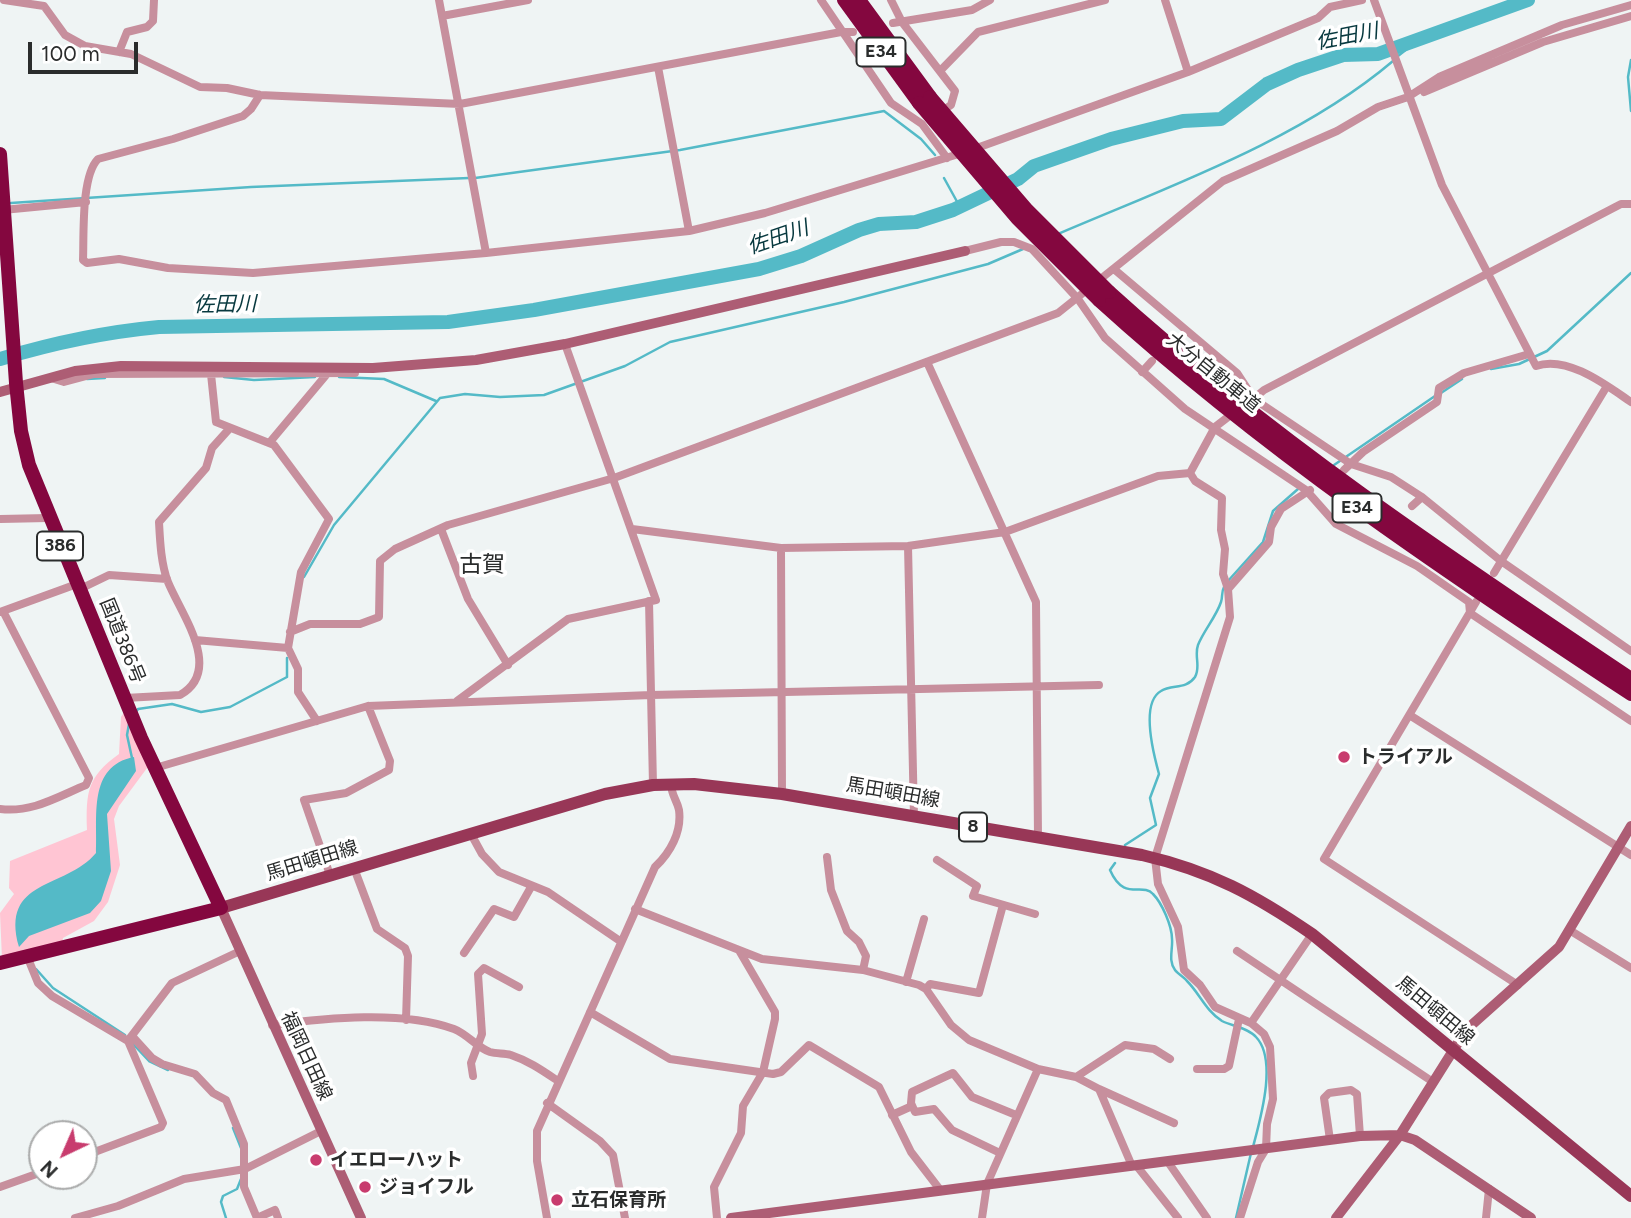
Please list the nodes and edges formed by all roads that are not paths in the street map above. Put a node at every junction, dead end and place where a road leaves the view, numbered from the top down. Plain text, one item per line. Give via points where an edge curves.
1 (4, 0) edge
2 (154, 0) edge
3 (439, 0) edge
4 (528, 0) edge
5 (821, 0) edge
6 (844, 0) edge
7 (859, 0) edge
8 (891, 0) edge
9 (990, 0) edge
10 (1105, 0) edge
11 (1165, 0) edge
12 (1362, 0) edge
13 (1375, 3) edge
14 (1631, 5) edge
15 (442, 16) junction
16 (1631, 16) edge
17 (898, 23) junction
18 (841, 32) junction
19 (853, 32) dead end
20 (119, 52) junction
21 (1481, 59) junction
22 (658, 67) junction
23 (940, 71) junction
24 (1188, 72) junction
25 (1468, 73) junction
26 (260, 95) junction
27 (1407, 95) junction
28 (924, 100) junction
29 (460, 104) junction
30 (922, 124) junction
31 (0, 154) edge
32 (947, 158) junction
33 (86, 199) junction
34 (1631, 204) edge
35 (2, 207) edge
36 (689, 231) junction
37 (965, 251) joint
38 (486, 253) junction
39 (1115, 270) junction
40 (1487, 272) junction
41 (1104, 296) junction
42 (1078, 299) junction
43 (5, 314) edge
44 (565, 344) junction
45 (1531, 358) junction
46 (1152, 361) dead end
47 (927, 362) junction
48 (380, 367) junction
49 (1142, 372) junction
50 (325, 376) junction
51 (211, 377) junction
52 (51, 378) junction
53 (16, 385) junction
54 (1607, 386) junction
55 (0, 392) edge
56 (1252, 400) junction
57 (1631, 402) edge
58 (1228, 417) dead end
59 (1215, 427) junction
60 (230, 428) junction
61 (270, 442) junction
62 (1345, 463) junction
63 (1190, 472) junction
64 (614, 478) junction
65 (1305, 489) junction
66 (1422, 497) junction
67 (1412, 506) dead end
68 (48, 518) junction
69 (0, 519) edge
70 (441, 528) junction
71 (632, 529) junction
72 (1005, 532) junction
73 (908, 546) junction
74 (781, 548) junction
75 (1501, 561) junction
76 (1494, 573) dead end
77 (167, 579) junction
78 (78, 586) junction
79 (1227, 586) junction
80 (649, 601) junction
81 (1476, 602) dead end
82 (2, 611) edge
83 (1470, 613) junction
84 (290, 632) junction
85 (195, 640) junction
86 (288, 648) junction
87 (1631, 651) edge
88 (508, 665) junction
89 (1631, 679) edge
90 (1099, 685) dead end
91 (1037, 687) junction
92 (911, 689) junction
93 (782, 692) junction
94 (1631, 694) edge
95 (651, 695) junction
96 (125, 701) junction
97 (457, 701) junction
98 (368, 706) junction
99 (1411, 716) junction
100 (317, 721) junction
101 (1631, 721) edge
102 (155, 768) junction
103 (671, 783) junction
104 (653, 785) junction
105 (782, 794) junction
106 (0, 808) edge
107 (914, 817) junction
108 (1631, 826) edge
109 (471, 834) junction
110 (1038, 837) junction
111 (1618, 847) junction
112 (1631, 855) edge
113 (827, 857) dead end
114 (1155, 858) junction
115 (937, 860) dead end
116 (354, 868) junction
117 (330, 876) junction
118 (531, 887) junction
119 (1003, 905) junction
120 (220, 908) junction
121 (635, 909) junction
122 (1035, 914) dead end
123 (924, 919) dead end
124 (1571, 930) junction
125 (1312, 934) junction
126 (620, 940) junction
127 (1237, 951) dead end
128 (238, 952) junction
129 (740, 952) junction
130 (464, 953) dead end
131 (27, 956) junction
132 (0, 963) edge
133 (1631, 968) edge
134 (863, 970) junction
135 (1281, 980) junction
136 (906, 982) junction
137 (1518, 985) junction
138 (519, 987) dead end
139 (926, 989) junction
140 (590, 1012) junction
141 (406, 1020) junction
142 (1238, 1023) junction
143 (1251, 1023) junction
144 (272, 1025) junction
145 (130, 1038) junction
146 (479, 1044) junction
147 (1452, 1050) junction
148 (1170, 1059) dead end
149 (1038, 1069) junction
150 (1197, 1069) dead end
151 (763, 1072) junction
152 (473, 1076) dead end
153 (1076, 1077) junction
154 (558, 1081) junction
155 (1433, 1082) junction
156 (1099, 1089) junction
157 (547, 1103) junction
158 (912, 1106) junction
159 (892, 1115) junction
160 (1016, 1115) junction
161 (1174, 1123) dead end
162 (321, 1130) junction
163 (1400, 1135) junction
164 (1360, 1136) junction
165 (1330, 1140) junction
166 (1263, 1149) junction
167 (98, 1151) edge
168 (1000, 1153) junction
169 (1167, 1161) junction
170 (1134, 1166) junction
171 (241, 1170) junction
172 (28, 1176) edge
173 (987, 1184) junction
174 (0, 1187) edge
175 (1489, 1189) junction
176 (942, 1191) junction
177 (1631, 1196) edge
178 (99, 1214) edge
179 (1176, 1217) edge
180 (75, 1218) edge
181 (278, 1218) edge
182 (361, 1218) edge
183 (547, 1218) edge
184 (625, 1218) edge
185 (717, 1218) edge
186 (731, 1218) edge
187 (982, 1218) edge
188 (1207, 1218) edge
189 (1240, 1218) edge
190 (1336, 1218) edge
191 (1486, 1218) edge
192 (1531, 1218) edge

1 - 20 street via 44,6 65,35 85,46
2 - 20 street via 153,21 127,32
3 - 15 street
4 - 15 street
5 - 18 street
6 - 28 highway, 大分自動車道 / E34
7 - 28 highway, 大分自動車道 / E34
8 - 17 street
9 - 17 street via 972,10
10 - 23 street via 978,32
11 - 24 street
12 - 24 street via 1330,7 1318,18
13 - 27 street
14 - 21 street via 1562,25
15 - 29 street
16 - 25 street via 1543,42
17 - 23 street
18 - 19 street
18 - 22 street
18 - 30 street via 891,103
20 - 26 street via 200,87
21 - 25 street
21 - 27 street
22 - 29 street
22 - 36 street
23 - 30 street via 955,97 951,105
24 - 32 street
25 - 27 street
26 - 29 street
26 - 33 street via 243,116 98,159
27 - 39 street via 1223,181
27 - 40 street via 1442,185
28 - 41 highway, 大分自動車道 / E34, bridge
29 - 38 street
30 - 32 street
31 - 35 highway, 国道386号 / 386
32 - 36 street via 765,214
33 - 35 street
33 - 38 street via 83,260 87,263 119,259 168,268 253,273
34 - 40 street via 1621,204
35 - 43 highway, 国道386号 / 386
36 - 38 street
37 - 42 street via 1001,242 1032,249
37 - 44 street
39 - 42 street
39 - 56 street via 1178,331 1237,373
40 - 45 street
40 - 56 street
41 - 89 highway, 大分自動車道 / E34 via 1339,480
41 - 94 highway, 大分自動車道 / E34 via 1212,398 1331,490
42 - 47 street via 1058,313
42 - 49 street via 1105,338
43 - 53 highway, 国道386号 / 386
44 - 48 street via 476,360
44 - 64 street
45 - 54 street via 1535,366 1563,365
45 - 62 street via 1464,373
46 - 49 street
47 - 64 street
47 - 72 street
48 - 50 street
48 - 52 street via 121,366
49 - 59 street via 1185,409
50 - 51 street
50 - 61 street
51 - 52 street via 94,374 64,382
51 - 60 street via 216,422
52 - 53 street
53 - 55 street
53 - 68 highway, 国道386号 / 386 via 29,465
54 - 57 street
54 - 75 street
56 - 62 street
58 - 59 street
59 - 63 street
59 - 65 street
60 - 61 street
60 - 77 street via 212,448 206,468 159,522
61 - 84 street via 329,519 301,572
62 - 66 street via 1391,477
63 - 72 street via 1158,476
63 - 79 street via 1195,481 1222,498
64 - 70 street
64 - 71 street
65 - 79 street via 1281,509 1269,542
65 - 83 street via 1336,524 1417,566 1469,602
66 - 67 street
66 - 75 street
68 - 69 street
68 - 78 highway, 国道386号 / 386
70 - 84 street via 380,561 379,617 360,624 310,624
70 - 88 street via 468,599
71 - 74 street
71 - 80 street via 656,594 656,600
72 - 73 street
72 - 91 street via 1036,602
73 - 74 street
73 - 92 street
74 - 93 street
75 - 76 street
75 - 87 street
77 - 78 street via 109,575
77 - 85 street
78 - 82 street
78 - 96 highway, 国道386号 / 386
79 - 114 street via 1230,617
80 - 88 street via 568,620
80 - 95 street
81 - 83 street
82 - 106 street via 89,778 86,785 34,807
83 - 99 street
83 - 101 street
84 - 86 street
85 - 86 street
85 - 96 street via 200,667 184,694
86 - 100 street via 298,669 298,692
88 - 97 street
90 - 91 street
91 - 92 street
91 - 110 street
92 - 93 street
92 - 107 street
93 - 95 street
93 - 105 street
95 - 97 street
95 - 104 street
96 - 102 highway, 国道386号 / 386
97 - 98 street
98 - 100 street
98 - 117 street via 390,761 389,770 346,793 304,800
99 - 111 street
99 - 137 street via 1324,859
100 - 102 street
102 - 120 highway, 国道386号 / 386
103 - 104 main road, 馬田頓田線 / 8
103 - 105 main road, 馬田頓田線 / 8
103 - 121 street via 679,810 671,852 655,867
104 - 109 main road, 馬田頓田線 / 8 via 605,794
105 - 107 main road, 馬田頓田線 / 8
107 - 110 main road, 馬田頓田線 / 8
108 - 111 street
109 - 116 main road, 馬田頓田線 / 8
109 - 118 street via 499,872
110 - 114 main road, 馬田頓田線 / 8
111 - 112 street
111 - 124 street
113 - 134 street via 831,890 847,931 866,956
114 - 125 main road, 馬田頓田線 / 8 via 1256,896
114 - 142 street via 1158,884 1178,927 1184,970 1215,1007
115 - 119 street via 977,886 973,896
116 - 117 main road, 馬田頓田線 / 8
116 - 141 street via 377,929 405,948 408,956
117 - 120 main road, 馬田頓田線 / 8
118 - 126 street via 548,892
118 - 130 street via 514,917 494,909
119 - 122 street
119 - 139 street via 979,993 930,984
120 - 128 street, 福岡日田線
120 - 131 highway
121 - 126 street
121 - 129 street
123 - 136 street
124 - 133 street
124 - 137 street
125 - 135 street
125 - 147 main road, 馬田頓田線 / 8
126 - 140 street
127 - 135 street
128 - 144 street, 福岡日田線
128 - 145 street via 172,983
129 - 134 street via 785,963
129 - 151 street via 775,1012
131 - 132 highway
131 - 145 street via 38,983 52,996
134 - 136 street
135 - 143 street
135 - 155 street
136 - 139 street
137 - 147 street via 1466,1030
138 - 146 street via 484,968 478,974
139 - 149 street via 959,1034
140 - 151 street via 659,1055
140 - 154 street
141 - 144 street via 325,1018
141 - 146 street via 448,1027
142 - 143 street
142 - 150 street via 1227,1067
143 - 166 street via 1266,1039 1273,1065 1273,1099
144 - 162 street, 福岡日田線
145 - 167 street via 163,1123
145 - 171 street via 162,1064 195,1074 212,1093 226,1100 244,1144
146 - 152 street via 471,1063
146 - 154 street via 488,1052 533,1063
147 - 155 street
147 - 177 main road, 馬田頓田線 / 8
148 - 153 street via 1154,1049 1125,1045
149 - 153 street
149 - 160 street
151 - 159 street via 781,1072 809,1045 879,1087
151 - 185 street via 743,1106 741,1133 714,1187
153 - 156 street
154 - 157 street
155 - 163 street
156 - 161 street
156 - 170 street
157 - 183 street via 535,1143
157 - 184 street via 613,1155
158 - 159 street
158 - 160 street via 913,1090 953,1073 972,1097
158 - 168 street via 917,1113 934,1109 952,1130
159 - 176 street via 911,1153
160 - 168 street
162 - 171 street
162 - 182 street, 福岡日田線
163 - 164 street
163 - 175 street via 1415,1140
163 - 190 street
164 - 165 street
164 - 165 street via 1357,1094 1350,1090 1324,1098
165 - 166 street
166 - 169 street
166 - 189 street
168 - 173 street
169 - 170 street
169 - 188 street
170 - 173 street
170 - 179 street
171 - 178 street via 184,1179
171 - 181 street via 257,1218 275,1210
172 - 174 street
173 - 176 street
173 - 187 street
175 - 191 street
175 - 192 street
176 - 186 street
178 - 180 street

